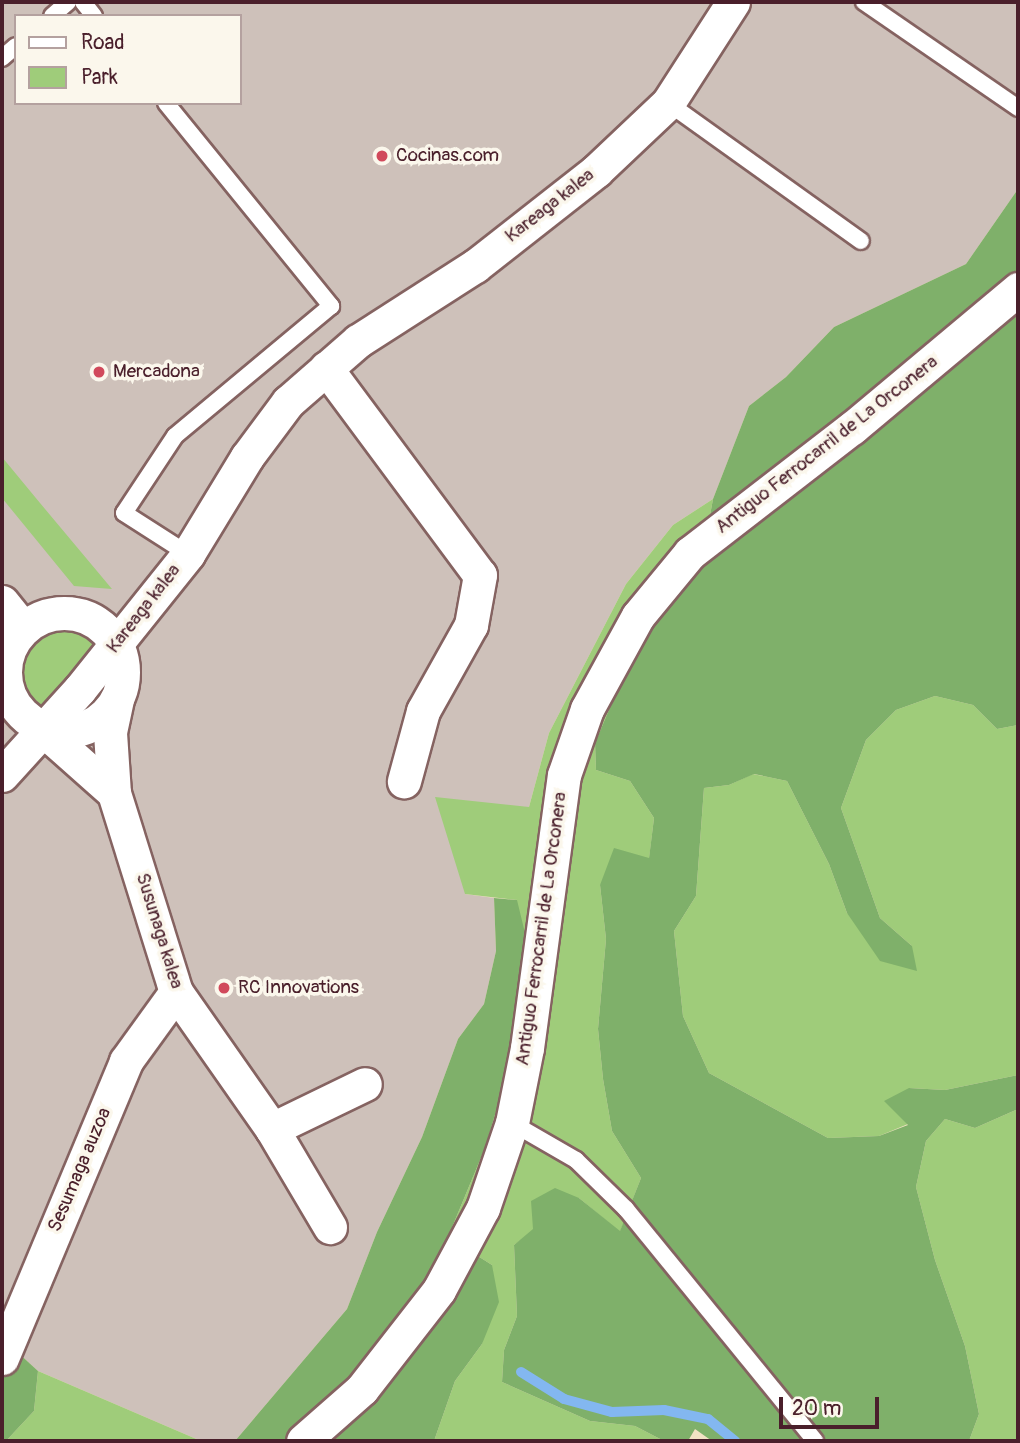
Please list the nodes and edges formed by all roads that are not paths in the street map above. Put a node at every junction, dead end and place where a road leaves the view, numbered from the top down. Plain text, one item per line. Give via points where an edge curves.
1 (68, 2) edge
2 (733, 2) edge
3 (864, 2) edge
4 (54, 14) edge
5 (668, 103) junction
6 (168, 105) edge
7 (1018, 108) edge
8 (861, 241) dead end
9 (1018, 289) edge
10 (326, 369) junction
11 (188, 554) junction
12 (2, 602) edge
13 (23, 628) junction
14 (117, 644) junction
15 (117, 699) junction
16 (42, 729) junction
17 (2, 775) edge
18 (404, 781) dead end
19 (114, 793) junction
20 (176, 992) junction
21 (365, 1084) dead end
22 (512, 1123) junction
23 (272, 1129) junction
24 (330, 1227) dead end
25 (2, 1357) edge
26 (303, 1441) edge
27 (815, 1441) edge

1 - 4 lane
2 - 5 street, Kareaga kalea
3 - 7 lane
5 - 8 lane
5 - 10 street, Kareaga kalea via 596,171 475,266 358,341
6 - 11 lane via 331,306 175,436 124,513
9 - 22 street, Antiguo Ferrocarril de La Orconera via 852,428 690,554 638,616 587,709 564,775
10 - 11 street, Kareaga kalea via 288,402 247,457
10 - 18 street via 480,575 471,625 423,712
11 - 14 street, Kareaga kalea
12 - 13 street
13 - 14 street via 47,615 66,612 96,622
13 - 16 street via 12,643 6,680 13,701
14 - 15 street, Susunaga kalea via 123,666
14 - 16 street, Kareaga kalea
15 - 16 street via 105,715 85,728
15 - 19 street, Susunaga kalea via 110,732
16 - 17 street, Kareaga kalea
16 - 19 street
19 - 20 street, Susunaga kalea
20 - 23 street, Susunaga kalea
20 - 25 street, Sesumaga auzoa via 126,1061
21 - 23 street
22 - 26 street, Antiguo Ferrocarril de La Orconera via 483,1208 439,1290 362,1389
22 - 27 lane via 576,1160 626,1209
23 - 24 street, Susunaga kalea

